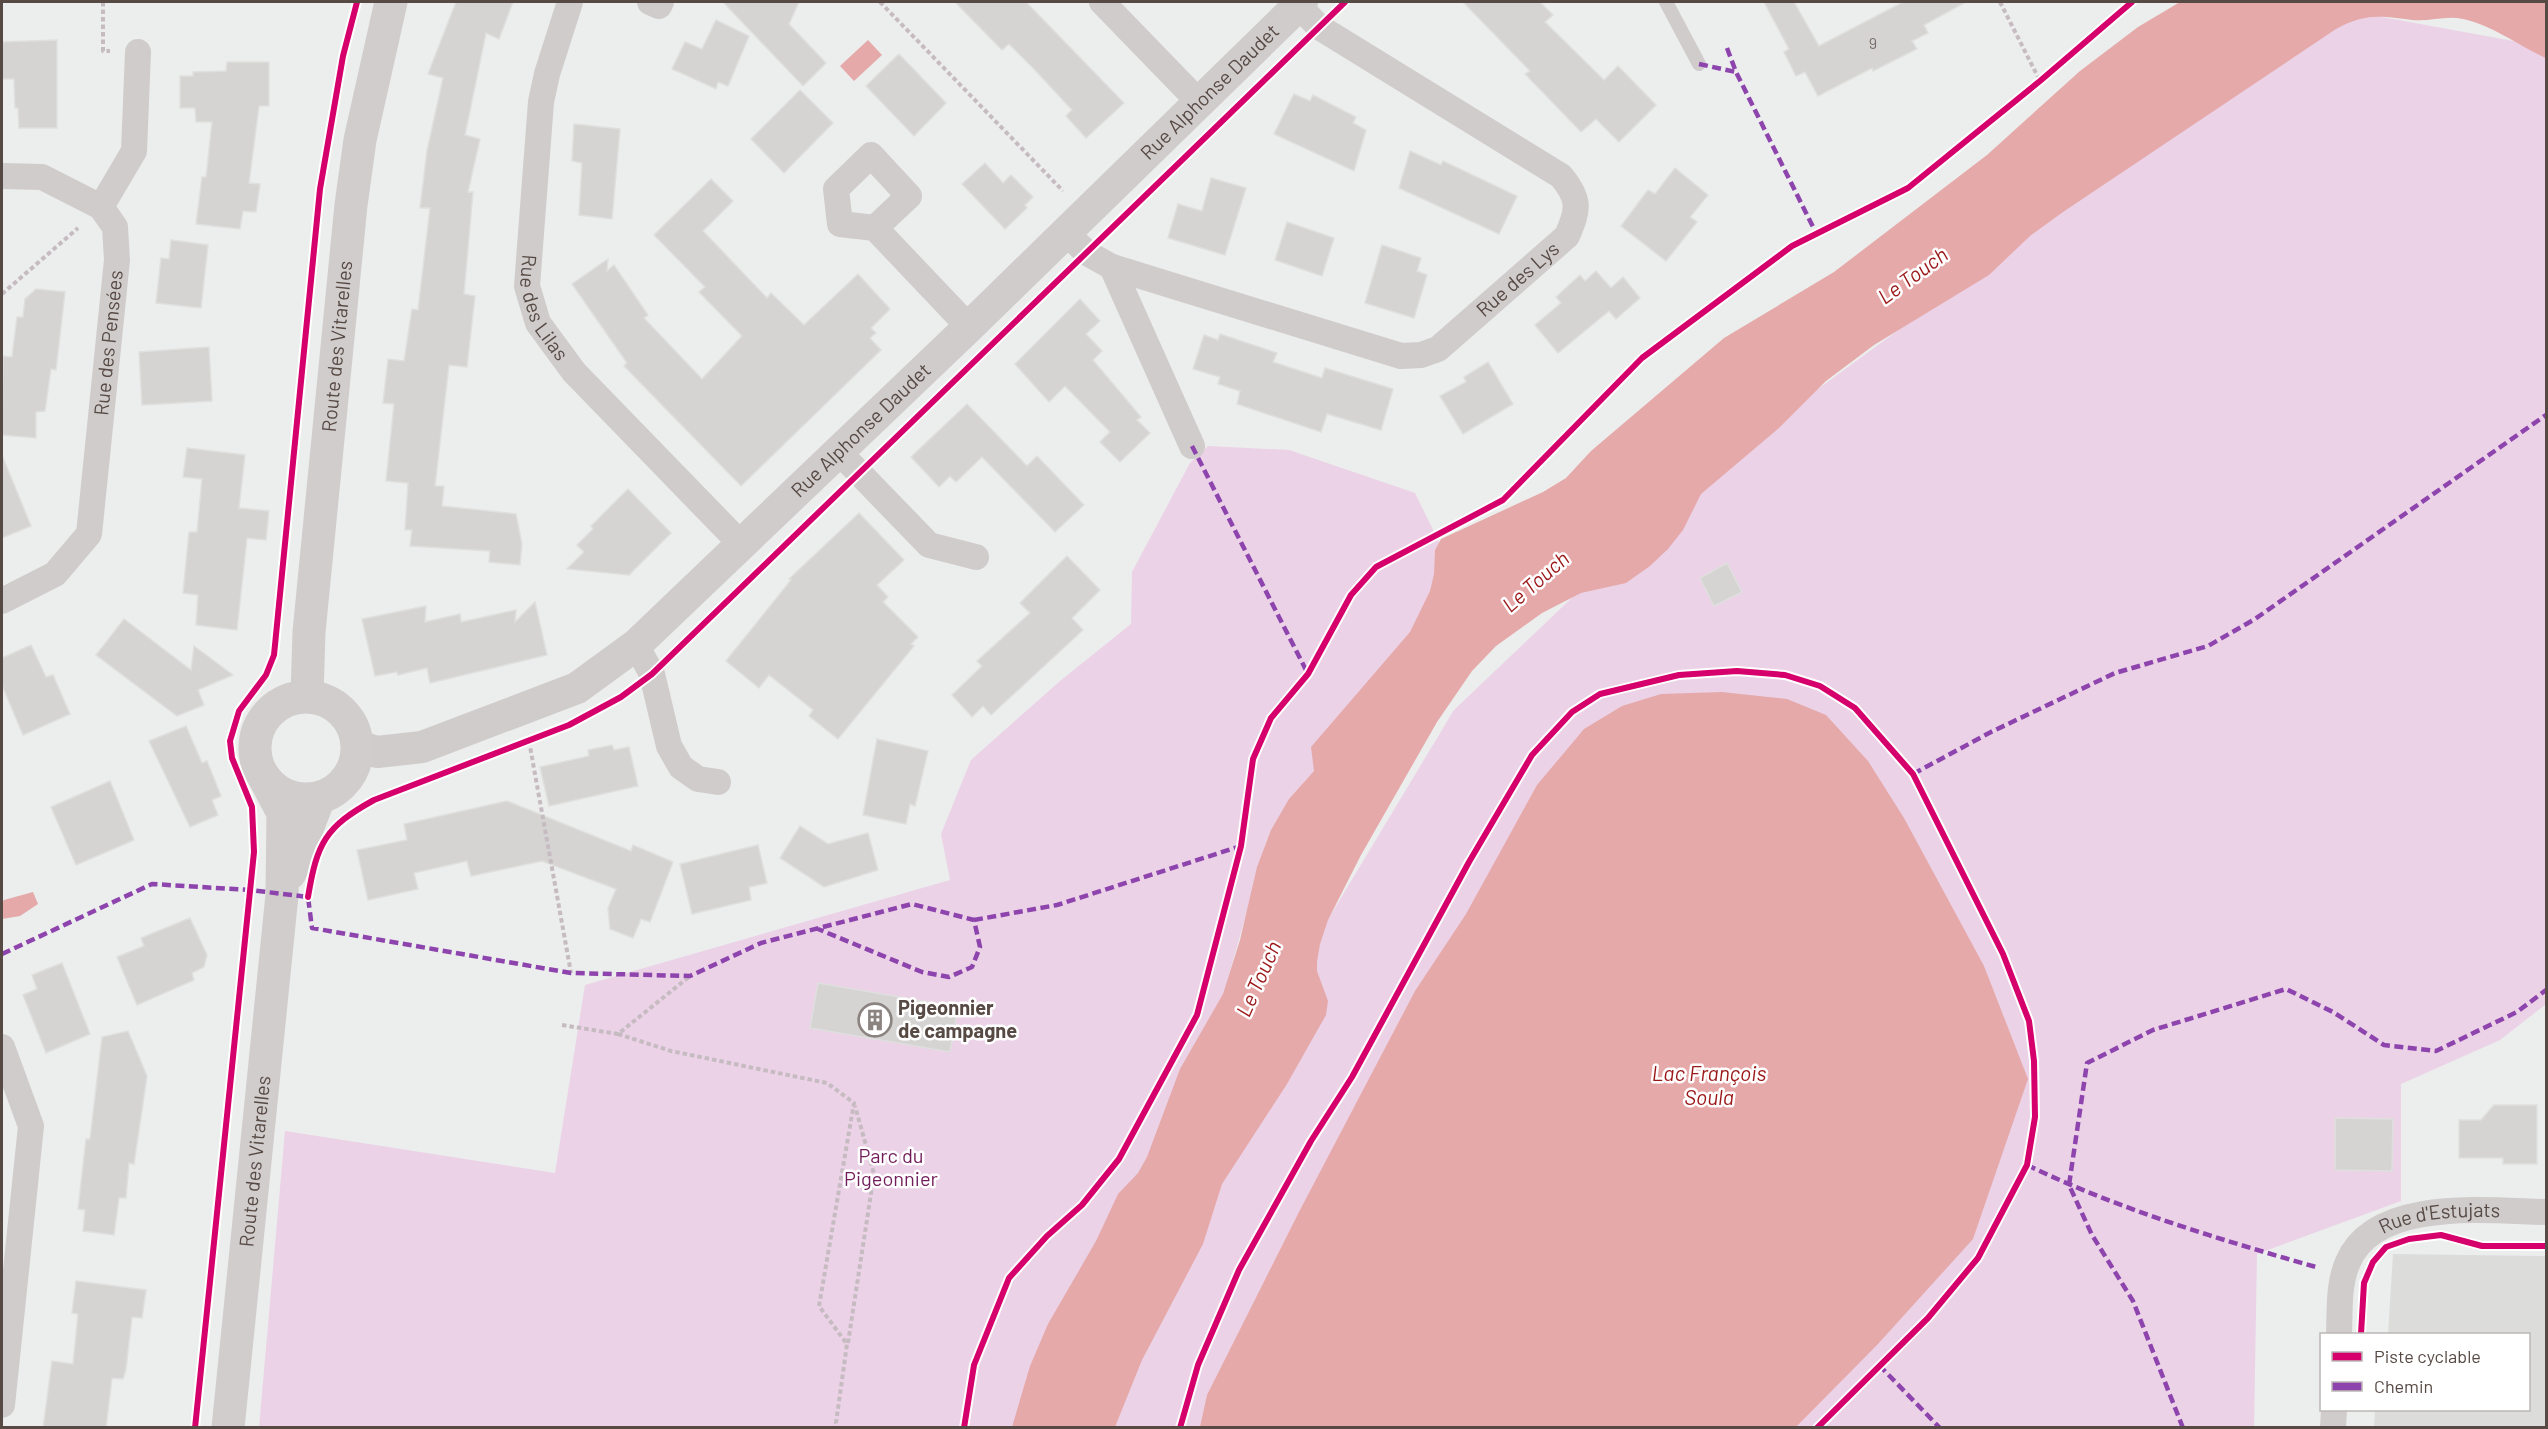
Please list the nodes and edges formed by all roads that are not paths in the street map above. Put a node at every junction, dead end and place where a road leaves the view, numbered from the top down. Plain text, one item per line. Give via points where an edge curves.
1 (391, 2) edge
2 (570, 2) edge
3 (650, 2) edge
4 (661, 2) edge
5 (1102, 2) edge
6 (1666, 2) edge
7 (1300, 3) edge
8 (138, 52) road end
9 (1699, 64) dead end
10 (1199, 102) junction
11 (2, 176) edge
12 (101, 207) junction
13 (1075, 223) junction
14 (875, 228) dead end
15 (1112, 267) junction
16 (969, 327) junction
17 (1192, 446) dead end
18 (838, 451) junction
19 (741, 543) junction
20 (976, 557) dead end
21 (2, 601) edge
22 (636, 645) junction
23 (307, 696) junction
24 (358, 746) junction
25 (265, 778) junction
26 (718, 782) dead end
27 (319, 798) junction
28 (282, 895) junction
29 (2, 1047) edge
30 (2547, 1212) edge
31 (2338, 1333) edge
32 (2, 1405) edge
33 (2334, 1411) edge
34 (228, 1428) edge
35 (2333, 1428) edge

1 - 23 main road, Route des Vitarelles via 351,205 309,632
2 - 19 street, Rue des Lilas via 541,102 527,286 538,323 574,372
3 - 4 street via 659,6
5 - 10 street
6 - 9 lane
7 - 10 street, Rue Alphonse Daudet
7 - 15 street, Rue des Lys via 1319,27 1561,176 1574,192 1576,214 1567,236 1438,349 1422,355 1401,356
8 - 12 street via 134,151
10 - 13 street, Rue Alphonse Daudet
11 - 12 street via 42,177
12 - 21 street, Rue des Pensées via 115,227 117,260 89,534 55,574
13 - 15 street, Rue des Lys via 1087,253
13 - 16 street, Rue Alphonse Daudet
14 - 16 street
15 - 17 street
16 - 18 street, Rue Alphonse Daudet
18 - 19 street, Rue Alphonse Daudet
18 - 20 street via 929,545
19 - 22 street, Rue Alphonse Daudet
22 - 24 street, Rue Alphonse Daudet via 577,688 422,747 376,752
22 - 26 street via 652,675 669,746 681,767 698,779
23 - 24 main road via 326,700 342,711 353,727
23 - 25 main road via 288,699 272,709 260,724 255,742 256,761
24 - 27 main road via 353,769 339,787
25 - 27 main road via 278,791 296,798
25 - 28 main road, Route des Vitarelles via 284,813
27 - 28 main road, Route des Vitarelles
28 - 34 main road, Route des Vitarelles
29 - 32 street via 30,1126
30 - 31 street, Rue d'Estujats via 2420,1214 2373,1230 2348,1261 2341,1287
33 - 35 street

